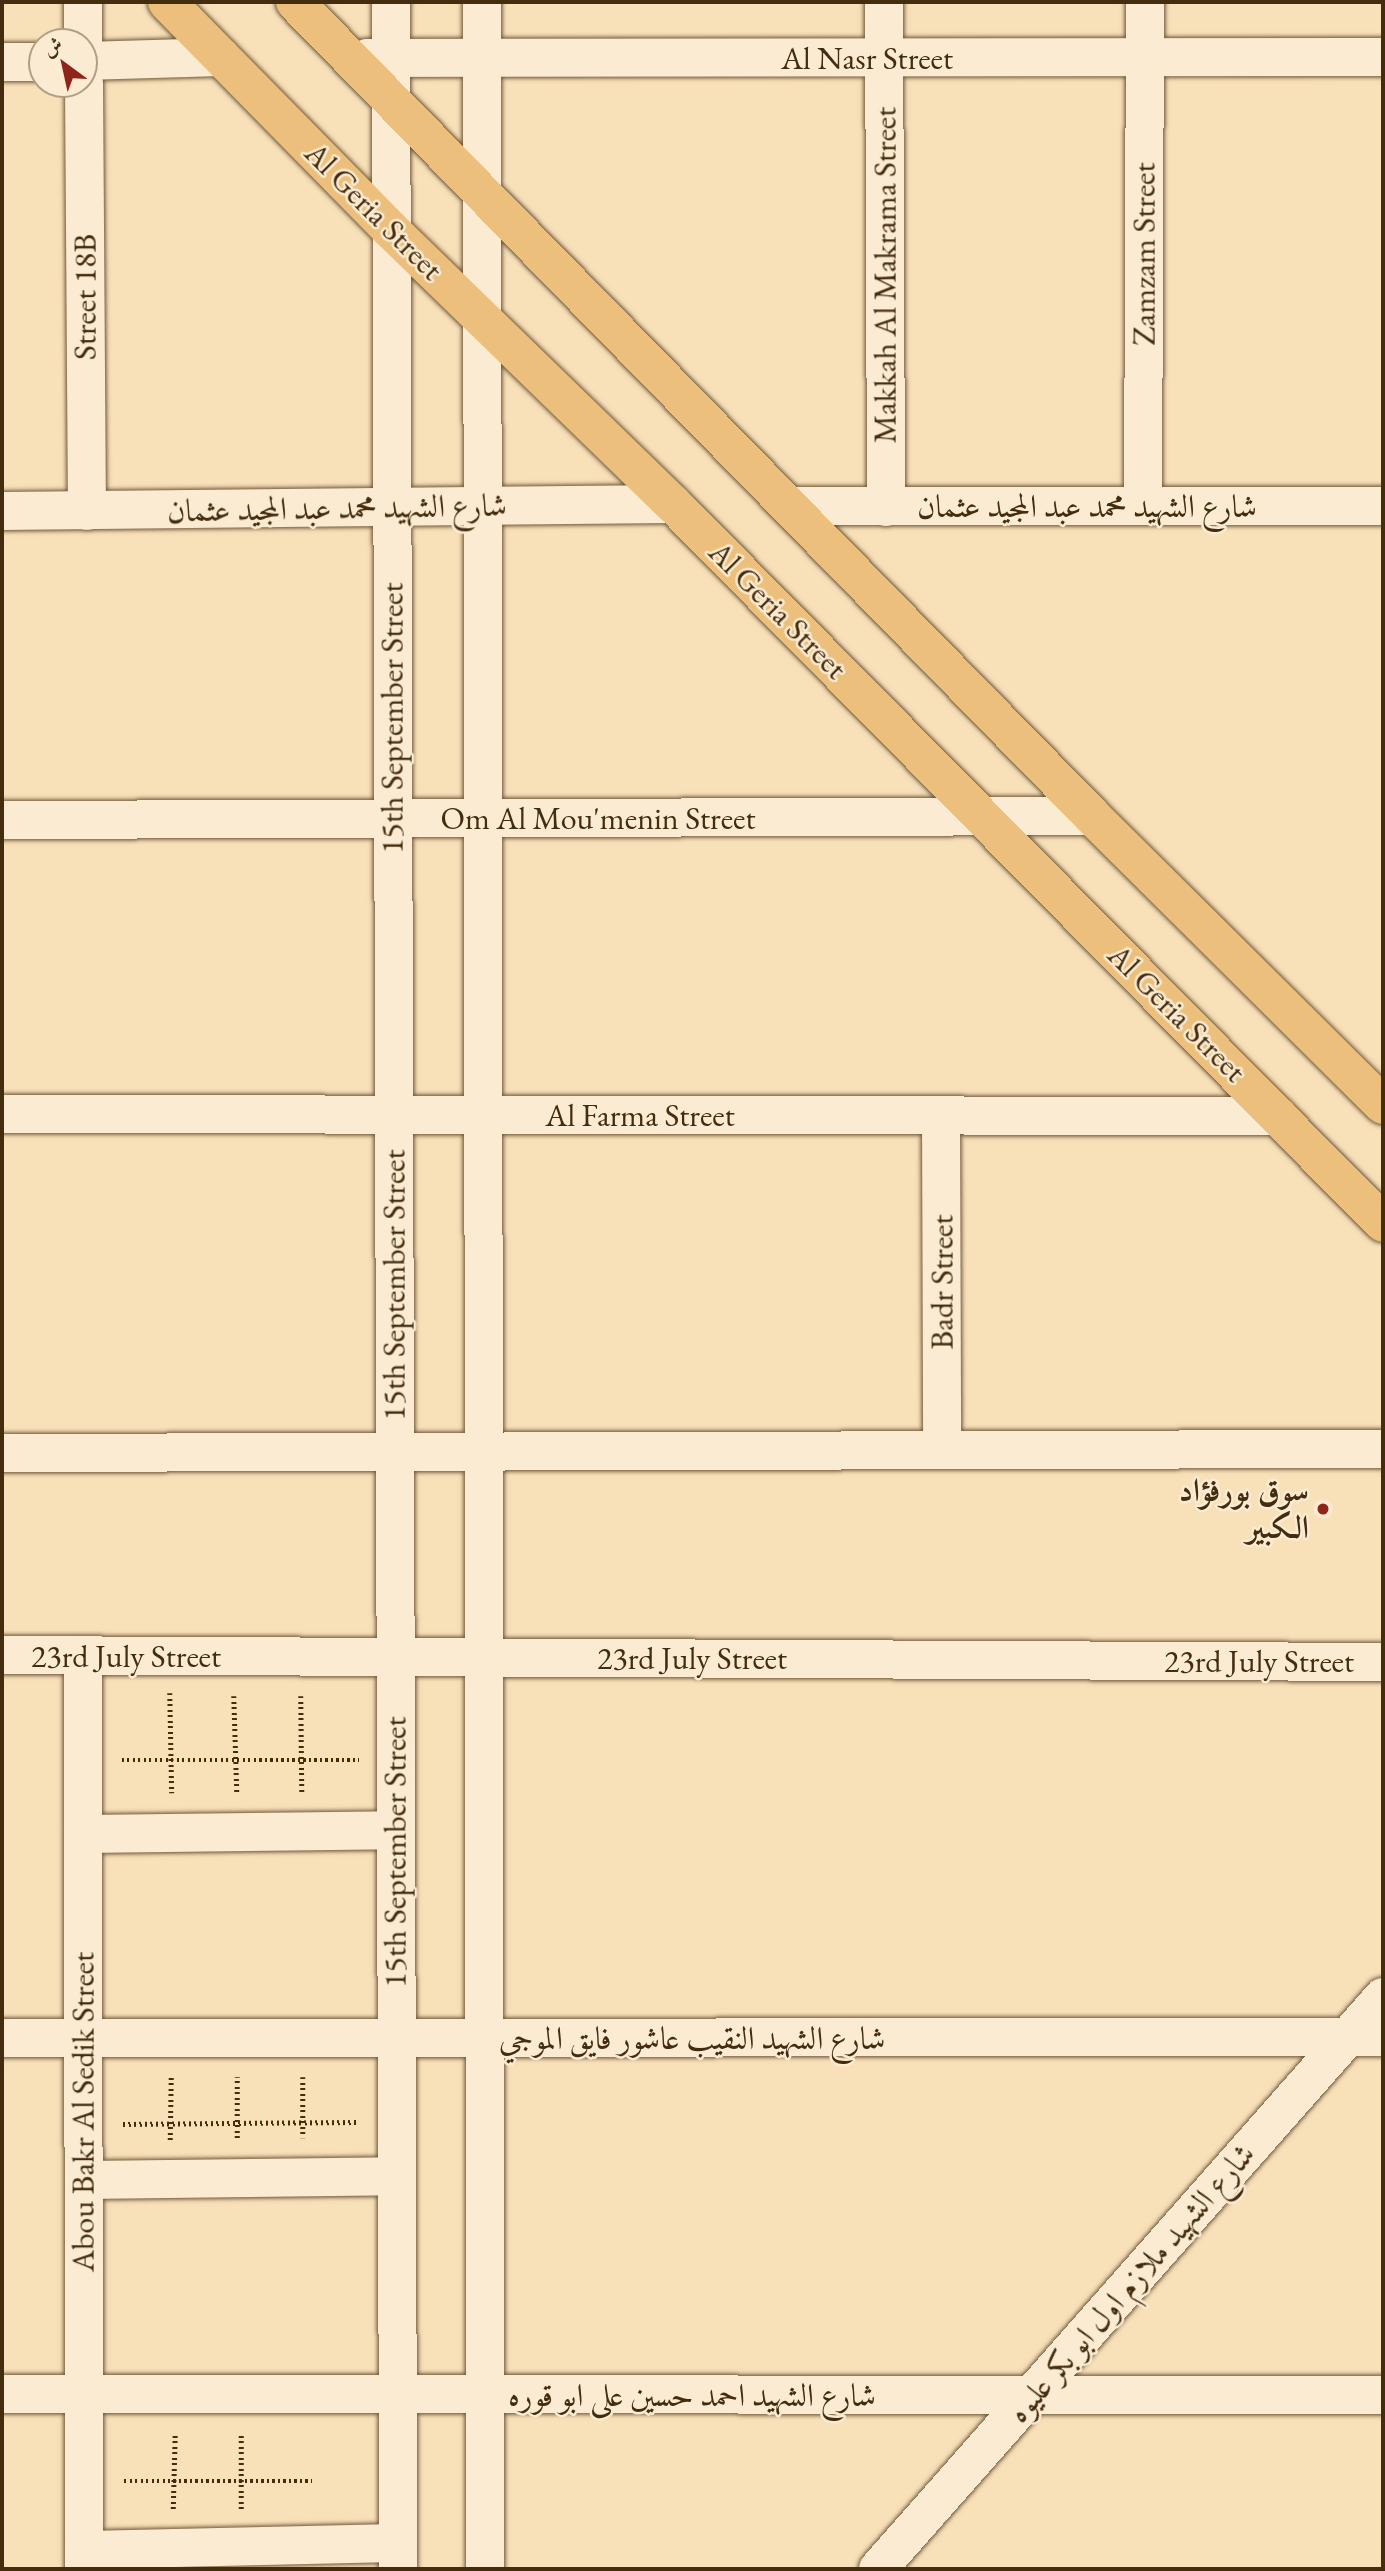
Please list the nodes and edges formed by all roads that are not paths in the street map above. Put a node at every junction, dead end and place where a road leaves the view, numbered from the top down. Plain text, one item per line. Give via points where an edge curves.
1 (83, 2) edge
2 (167, 2) edge
3 (295, 2) edge
4 (391, 2) edge
5 (482, 2) edge
6 (884, 2) edge
7 (1145, 2) edge
8 (83, 28) edge
9 (221, 57) junction
10 (1383, 57) edge
11 (351, 58) junction
12 (391, 58) junction
13 (482, 58) junction
14 (884, 58) junction
15 (1144, 58) junction
16 (98, 61) edge
17 (2, 62) edge
18 (28, 62) edge
19 (84, 98) edge
20 (391, 100) junction
21 (482, 193) junction
22 (390, 229) junction
23 (481, 317) junction
24 (673, 504) junction
25 (790, 506) junction
26 (1143, 506) junction
27 (1383, 506) edge
28 (482, 507) junction
29 (886, 507) junction
30 (391, 508) junction
31 (86, 511) junction
32 (2, 512) edge
33 (1092, 816) junction
34 (393, 818) junction
35 (483, 818) junction
36 (984, 818) junction
37 (2, 820) edge
38 (1383, 1105) edge
39 (2, 1114) edge
40 (394, 1115) junction
41 (483, 1115) junction
42 (941, 1115) junction
43 (1278, 1116) junction
44 (1383, 1223) edge
45 (942, 1448) junction
46 (1383, 1449) edge
47 (394, 1451) junction
48 (484, 1451) junction
49 (2, 1453) edge
50 (2, 1655) edge
51 (83, 1656) junction
52 (394, 1657) junction
53 (485, 1658) junction
54 (1383, 1662) edge
55 (396, 1830) junction
56 (83, 1835) junction
57 (1383, 1997) edge
58 (1366, 2037) edge
59 (2, 2038) edge
60 (83, 2038) junction
61 (396, 2038) junction
62 (485, 2038) junction
63 (397, 2176) junction
64 (84, 2180) junction
65 (2, 2394) edge
66 (84, 2395) junction
67 (398, 2395) junction
68 (485, 2395) junction
69 (1032, 2395) junction
70 (1383, 2395) edge
71 (398, 2556) edge
72 (84, 2559) edge
73 (485, 2569) edge
74 (878, 2569) edge

1 - 8 street
2 - 9 main road, Al Geria Street
3 - 11 main road
4 - 12 street, 15th September Street
5 - 13 street
6 - 14 street, Makkah Al Makrama Street
7 - 15 street, Zamzam Street
9 - 16 street
9 - 22 main road, Al Geria Street
10 - 15 street, Al Nasr Street
11 - 12 street, Al Nasr Street
11 - 20 main road
12 - 13 street, Al Nasr Street
12 - 20 street, 15th September Street
13 - 14 street, Al Nasr Street
13 - 21 street
14 - 15 street, Al Nasr Street
14 - 29 street, Makkah Al Makrama Street
15 - 26 street, Zamzam Street
17 - 18 street
19 - 31 street, Street 18B
20 - 21 main road
20 - 22 street, 15th September Street
21 - 23 street
21 - 25 main road
22 - 23 main road, Al Geria Street
22 - 30 street, 15th September Street
23 - 24 main road, Al Geria Street
23 - 28 street
24 - 28 street, شارع الشهيد محمد عبد المجيد عثمان
24 - 36 main road, Al Geria Street
25 - 29 street, شارع الشهيد محمد عبد المجيد عثمان
25 - 33 main road
26 - 27 street, شارع الشهيد محمد عبد المجيد عثمان
26 - 29 street, شارع الشهيد محمد عبد المجيد عثمان
28 - 30 street, شارع الشهيد محمد عبد المجيد عثمان
28 - 35 street
30 - 31 street, شارع الشهيد محمد عبد المجيد عثمان
30 - 34 street, 15th September Street
31 - 32 street, شارع الشهيد محمد عبد المجيد عثمان
33 - 36 street, Om Al Mou'menin Street
33 - 38 main road
34 - 35 street, Om Al Mou'menin Street
34 - 37 street, Om Al Mou'menin Street
34 - 40 street, 15th September Street
35 - 36 street, Om Al Mou'menin Street
35 - 41 street
36 - 43 main road, Al Geria Street
39 - 40 street, Al Farma Street
40 - 41 street, Al Farma Street
40 - 47 street, 15th September Street
41 - 42 street, Al Farma Street
41 - 48 street
42 - 43 street, Al Farma Street
42 - 45 street, Badr Street
43 - 44 main road, Al Geria Street
45 - 46 street
45 - 48 street
47 - 48 street
47 - 49 street
47 - 52 street, 15th September Street
48 - 53 street
50 - 51 street, 23rd July Street
51 - 52 street, 23rd July Street
51 - 56 street, Abou Bakr Al Sedik Street
52 - 53 street, 23rd July Street
52 - 55 street, 15th September Street
53 - 54 street, 23rd July Street
53 - 62 street
55 - 56 street
55 - 61 street, 15th September Street
56 - 60 street, Abou Bakr Al Sedik Street
57 - 58 street, شارع الشهيد ملازم اول ابو بكر عليوه
58 - 62 street, شارع الشهيد النقيب عاشور فايق الموجي
58 - 69 street, شارع الشهيد ملازم اول ابو بكر عليوه
59 - 60 street, شارع الشهيد النقيب عاشور فايق الموجي
60 - 61 street, شارع الشهيد النقيب عاشور فايق الموجي
60 - 64 street, Abou Bakr Al Sedik Street
61 - 62 street, شارع الشهيد النقيب عاشور فايق الموجي
61 - 63 street, 15th September Street
62 - 68 street
63 - 64 street
63 - 67 street, 15th September Street
64 - 66 street, Abou Bakr Al Sedik Street
65 - 66 street, شارع الشهيد احمد حسين على ابو قوره
66 - 67 street, شارع الشهيد احمد حسين على ابو قوره
66 - 72 street, Abou Bakr Al Sedik Street
67 - 68 street, شارع الشهيد احمد حسين على ابو قوره
67 - 71 street, 15th September Street
68 - 69 street, شارع الشهيد احمد حسين على ابو قوره
68 - 73 street
69 - 70 street, شارع الشهيد احمد حسين على ابو قوره
69 - 74 street, شارع الشهيد ملازم اول ابو بكر عليوه
71 - 72 street via 240,2546 173,2547

